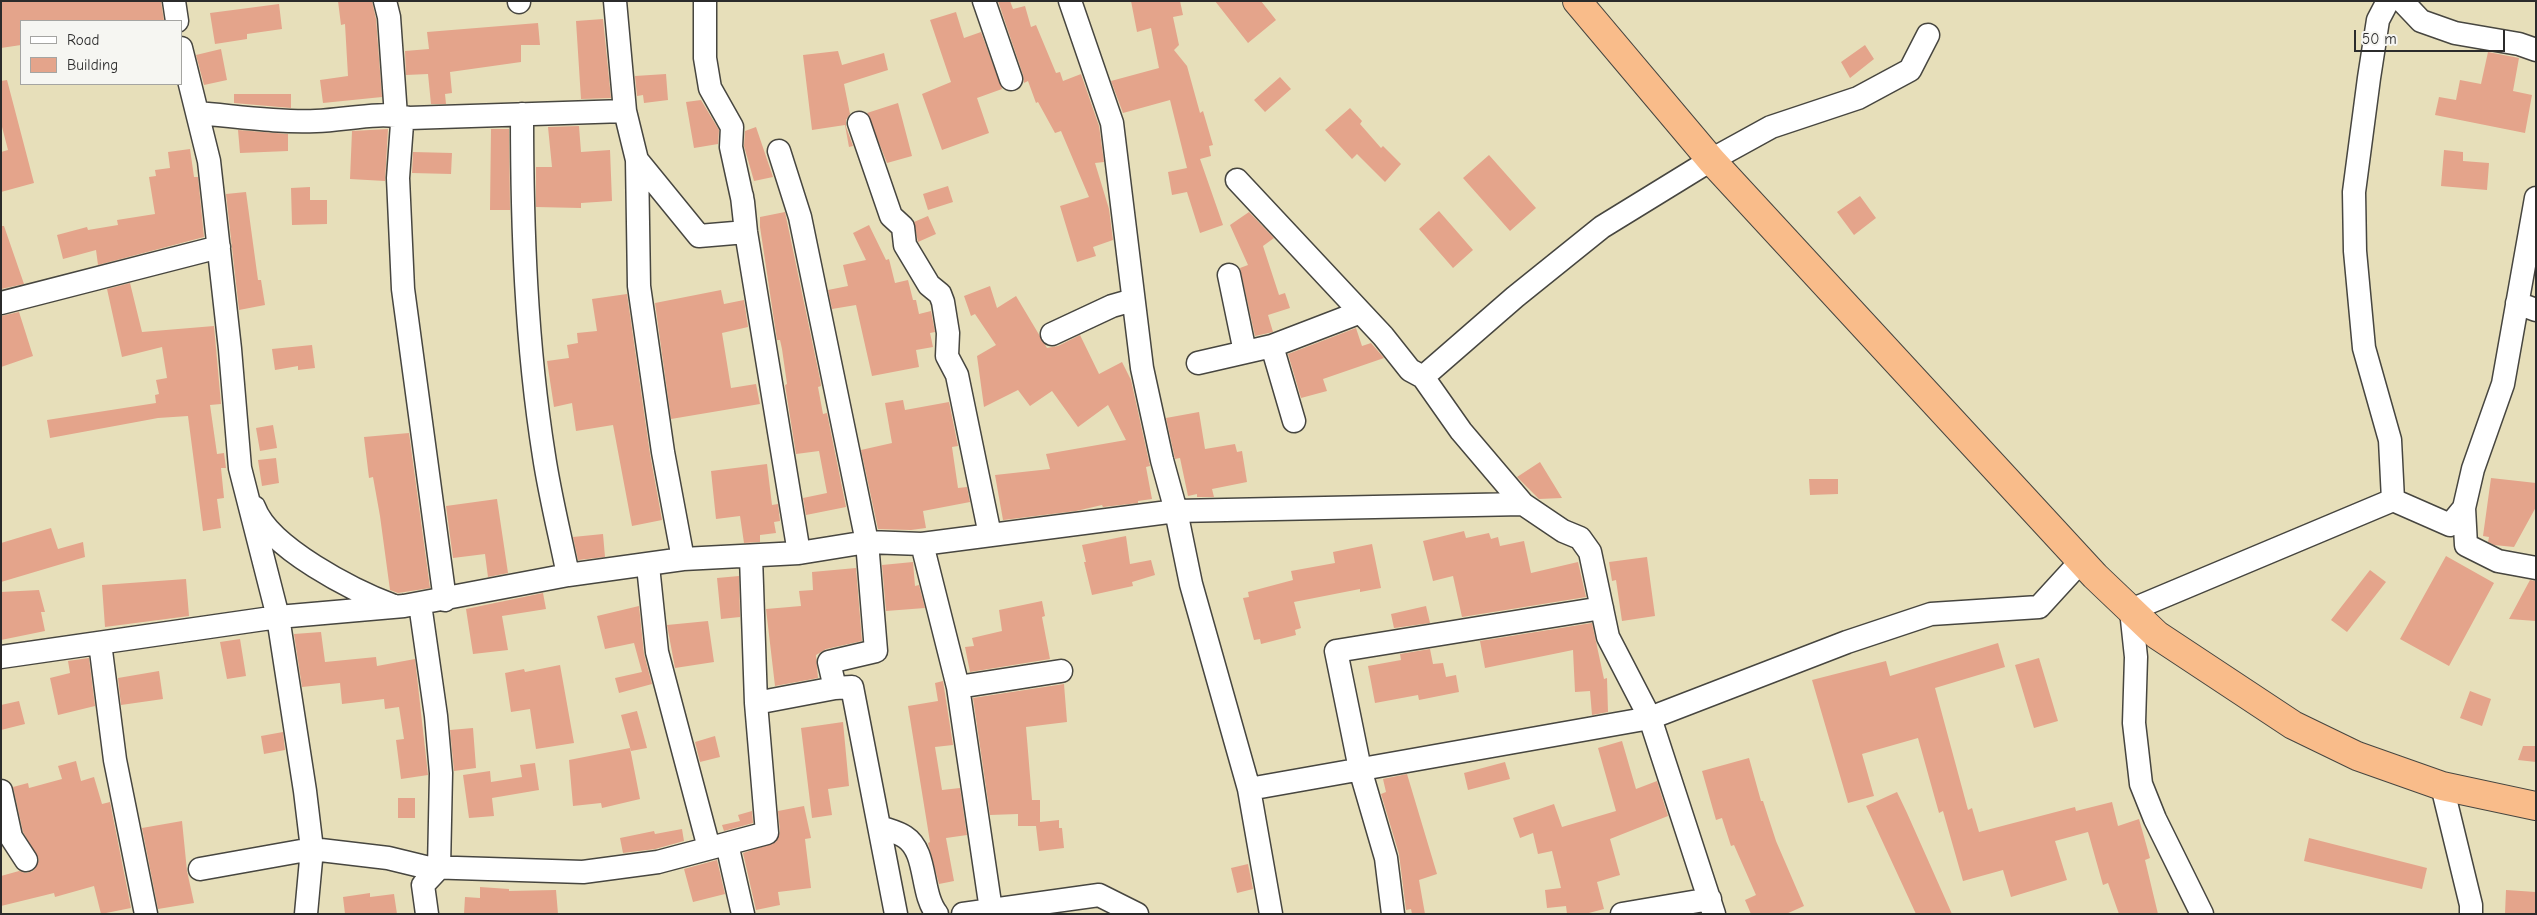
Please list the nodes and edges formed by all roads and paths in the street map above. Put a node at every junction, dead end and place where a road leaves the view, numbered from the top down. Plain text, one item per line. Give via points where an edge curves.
1 (174, 1) edge
2 (385, 1) edge
3 (615, 1) edge
4 (705, 1) edge
5 (984, 1) edge
6 (1070, 1) edge
7 (1577, 1) edge
8 (2388, 1) edge
9 (2402, 1) edge
10 (177, 20) edge
11 (1928, 35) dead end
12 (2536, 50) edge
13 (182, 52) edge
14 (1011, 79) dead end
15 (625, 111) junction
16 (197, 114) junction
17 (522, 114) junction
18 (396, 116) junction
19 (859, 124) dead end
20 (779, 151) dead end
21 (636, 160) junction
22 (1711, 160) junction
23 (1237, 180) dead end
24 (2536, 198) edge
25 (746, 232) junction
26 (219, 247) junction
27 (1229, 275) dead end
28 (1133, 300) junction
29 (1, 303) edge
30 (2526, 306) edge
31 (1358, 313) junction
32 (1052, 334) dead end
33 (1272, 346) junction
34 (1245, 352) junction
35 (1198, 363) dead end
36 (1423, 377) junction
37 (1294, 420) dead end
38 (240, 468) junction
39 (2393, 500) junction
40 (1522, 504) junction
41 (2464, 508) junction
42 (1176, 511) junction
43 (990, 535) junction
44 (868, 542) junction
45 (922, 544) junction
46 (799, 553) junction
47 (751, 556) junction
48 (683, 559) junction
49 (2082, 560) junction
50 (648, 566) junction
51 (2536, 568) edge
52 (568, 575) junction
53 (445, 600) junction
54 (420, 604) junction
55 (397, 607) junction
56 (1602, 608) junction
57 (2131, 610) junction
58 (278, 617) junction
59 (100, 643) junction
60 (1, 657) edge
61 (1061, 671) dead end
62 (958, 687) junction
63 (835, 688) junction
64 (756, 703) junction
65 (1650, 718) junction
66 (1360, 770) junction
67 (2442, 786) junction
68 (1249, 789) junction
69 (1, 791) edge
70 (2536, 806) edge
71 (880, 827) junction
72 (718, 846) junction
73 (312, 850) junction
74 (26, 860) dead end
75 (200, 868) dead end
76 (439, 868) junction
77 (1712, 906) edge
78 (992, 910) junction
79 (146, 914) edge
80 (306, 914) edge
81 (427, 914) edge
82 (743, 914) edge
83 (896, 914) edge
84 (937, 914) edge
85 (963, 914) edge
86 (1137, 914) edge
87 (1271, 914) edge
88 (1393, 914) edge
89 (1622, 914) edge
90 (2202, 914) edge
91 (2471, 914) edge

1 - 10 street
2 - 18 street
3 - 15 street
4 - 25 street via 710,88 732,127 731,147
5 - 14 street
6 - 28 street via 1112,123
7 - 22 highway
8 - 39 street via 2378,20 2354,192 2355,251 2364,348 2390,440
9 - 12 street via 2421,21 2455,33
11 - 22 street via 1910,70 1858,98 1771,127
13 - 16 street
15 - 17 street
15 - 21 street
16 - 18 street via 314,121
16 - 26 street via 209,161
17 - 18 street
17 - 52 street via 522,216 532,356 544,456
18 - 53 street via 402,124 398,178 403,289
19 - 43 street via 891,216 902,227 905,245 943,302 948,333 947,356 957,375
20 - 44 street via 800,217
21 - 25 street via 699,236
21 - 48 street via 639,286 662,452
22 - 36 street via 1602,227
22 - 49 highway
23 - 31 street
24 - 30 street
25 - 46 street
26 - 29 street
26 - 38 street
27 - 34 street
28 - 32 street via 1112,306
28 - 42 street via 1144,378
30 - 41 street via 2473,469
31 - 33 street
31 - 36 street via 1410,370
33 - 34 street
33 - 37 street
34 - 35 street
36 - 40 street
38 - 55 street via 255,512 284,546 334,578
38 - 58 street
39 - 41 street via 2450,525
39 - 57 street
40 - 42 street
40 - 56 street via 1563,531 1580,538 1590,552
41 - 51 street via 2466,545 2498,561
42 - 43 street
42 - 68 street via 1191,584
43 - 45 street
44 - 45 street
44 - 46 street
44 - 63 street via 876,651 829,662
45 - 62 street
46 - 47 street
47 - 48 street
47 - 64 street
48 - 50 street
49 - 57 highway
49 - 65 street via 2039,607 1931,614 1847,642
50 - 52 street
50 - 72 street via 657,652
52 - 53 street
53 - 54 street
54 - 55 street
54 - 76 street via 441,773
55 - 58 street
56 - 65 street via 1608,637
56 - 66 street via 1336,651
57 - 67 highway via 2157,634 2293,725 2357,756
57 - 90 street via 2136,657 2134,723 2140,784
58 - 59 street
58 - 73 street
59 - 60 street
59 - 79 street via 115,760
61 - 62 street
62 - 78 street
63 - 64 street
63 - 71 street via 852,687
64 - 72 street via 767,833
65 - 66 street
65 - 77 street
66 - 68 street
66 - 88 street via 1386,858
67 - 70 highway
67 - 91 street
68 - 87 street
69 - 74 street via 11,837
71 - 83 street
71 - 84 street via 904,836 915,846 928,903
72 - 76 street via 658,862 583,872
72 - 82 street
73 - 75 street
73 - 76 street via 388,858
73 - 80 street
76 - 81 street via 423,885
77 - 89 street
78 - 85 street
78 - 86 street via 1099,895

